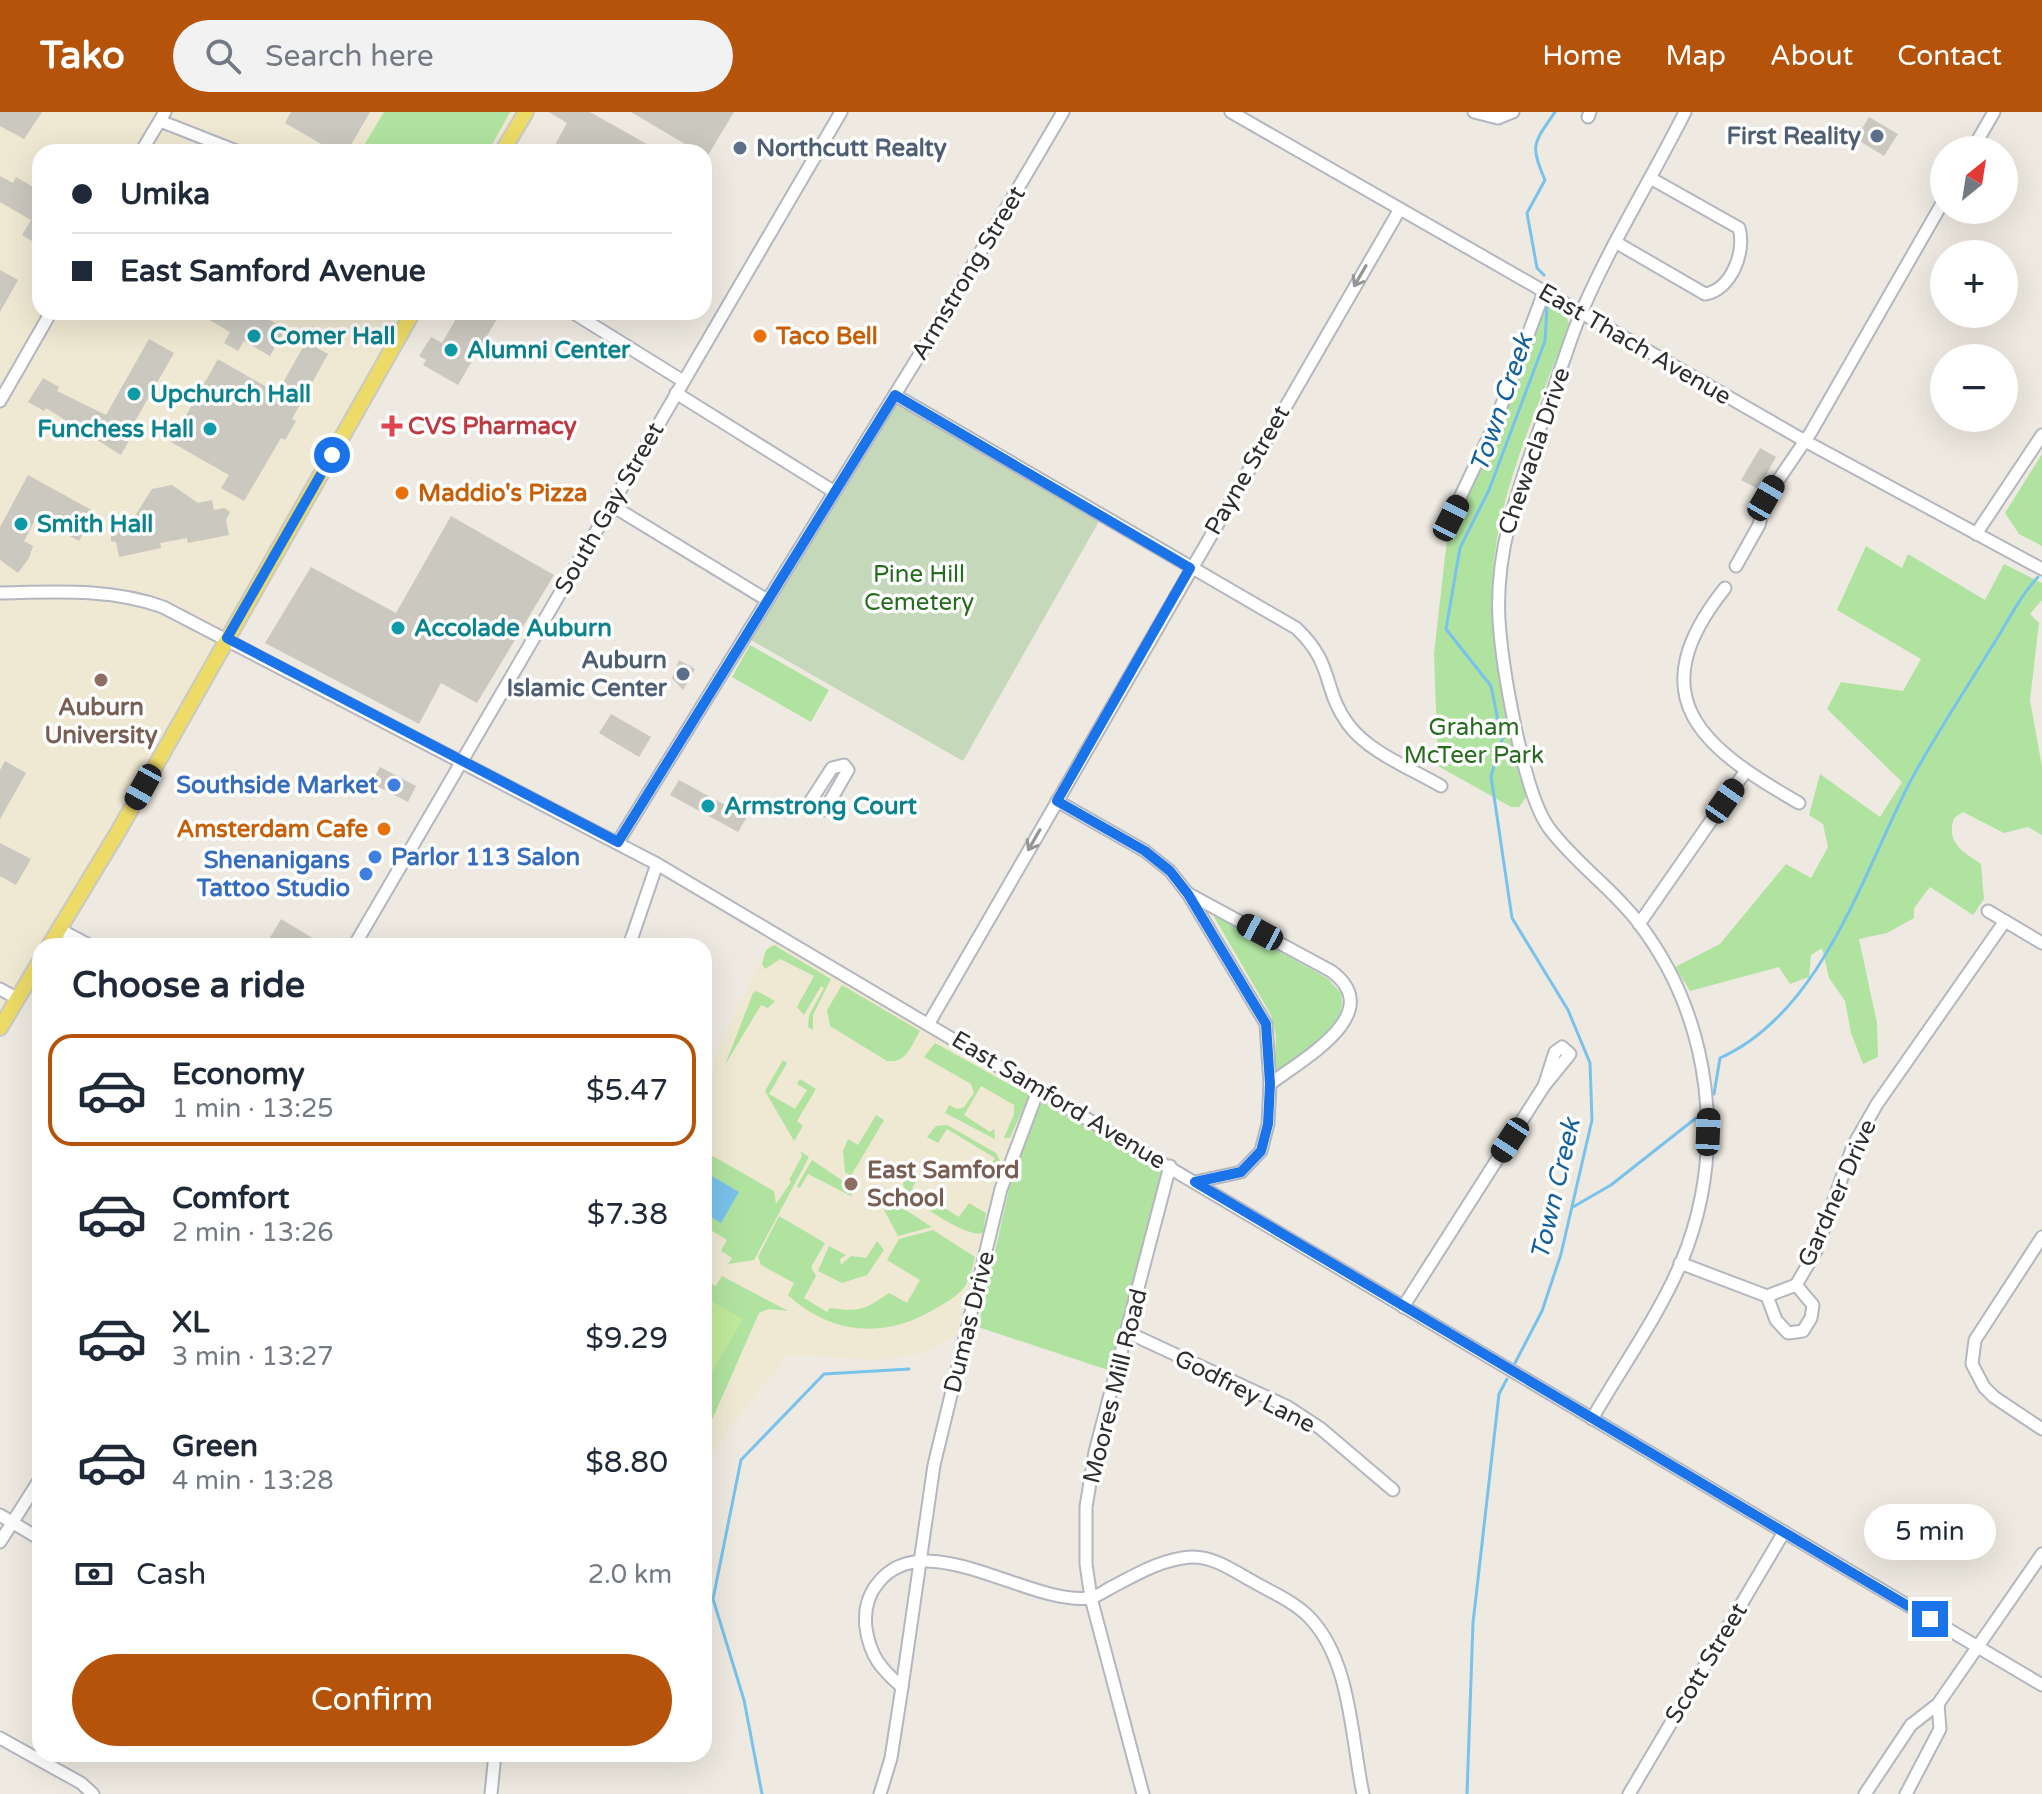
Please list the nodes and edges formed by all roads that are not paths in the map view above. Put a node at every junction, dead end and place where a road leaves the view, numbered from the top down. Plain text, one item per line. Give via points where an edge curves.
1 (526, 112) edge
2 (841, 112) edge
3 (1063, 112) edge
4 (1231, 112) edge
5 (1474, 112) edge
6 (1513, 112) edge
7 (1685, 112) edge
8 (1994, 112) edge
9 (162, 117) edge
10 (1980, 136) edge
11 (146, 144) edge
12 (221, 144) edge
13 (507, 144) edge
14 (1652, 179) junction
15 (1400, 209) junction
16 (1930, 224) edge
17 (1617, 243) junction
18 (1544, 292) junction
19 (1582, 313) junction
20 (46, 320) edge
21 (408, 320) edge
22 (585, 320) edge
23 (683, 381) junction
24 (676, 393) junction
25 (895, 395) junction
26 (0, 401) edge
27 (2042, 435) edge
28 (1805, 441) junction
29 (833, 491) junction
30 (611, 505) junction
31 (1444, 531) dead end
32 (1976, 534) junction
33 (1736, 566) dead end
34 (1190, 568) junction
35 (2042, 569) edge
36 (1725, 588) dead end
37 (0, 593) edge
38 (767, 600) junction
39 (227, 638) junction
40 (461, 762) junction
41 (1745, 772) junction
42 (1441, 786) dead end
43 (1057, 801) junction
44 (810, 802) dead end
45 (1799, 803) dead end
46 (825, 810) dead end
47 (618, 842) junction
48 (657, 864) junction
49 (1188, 894) junction
50 (1988, 911) dead end
51 (2005, 921) junction
52 (1639, 924) junction
53 (59, 929) junction
54 (54, 938) edge
55 (76, 938) edge
56 (359, 938) edge
57 (632, 938) edge
58 (2042, 943) edge
59 (32, 975) edge
60 (0, 989) edge
61 (18, 999) junction
62 (929, 1023) junction
63 (0, 1028) edge
64 (1270, 1084) junction
65 (1544, 1086) dead end
66 (1039, 1088) junction
67 (1170, 1166) junction
68 (1195, 1182) junction
69 (2042, 1237) edge
70 (1680, 1263) junction
71 (1796, 1285) junction
72 (1767, 1296) junction
73 (1403, 1307) junction
74 (1127, 1332) junction
75 (1592, 1419) junction
76 (2042, 1429) edge
77 (1393, 1490) dead end
78 (32, 1491) edge
79 (0, 1515) edge
80 (12, 1522) junction
81 (1784, 1532) junction
82 (32, 1534) edge
83 (0, 1542) edge
84 (2042, 1554) edge
85 (918, 1561) junction
86 (1091, 1598) junction
87 (1979, 1648) junction
88 (2042, 1685) edge
89 (902, 1687) junction
90 (1938, 1704) junction
91 (0, 1738) edge
92 (32, 1756) edge
93 (43, 1762) edge
94 (494, 1762) edge
95 (93, 1794) edge
96 (491, 1794) edge
97 (880, 1794) edge
98 (1143, 1794) edge
99 (1363, 1794) edge
100 (1629, 1794) edge
101 (1865, 1794) edge
102 (1906, 1794) edge

1 - 13 main road
2 - 23 street, South Gay Street
3 - 25 street, Armstrong Street
4 - 15 street, East Thach Avenue
5 - 6 street via 1498,118
7 - 14 street, Chewacla Drive
8 - 10 street
9 - 11 street
9 - 12 street
14 - 17 street, Chewacla Drive
14 - 17 street via 1739,228 1741,252 1725,284 1705,294
15 - 18 street, East Thach Avenue
15 -> 34 street, Payne Street
16 - 28 street
17 - 19 street, Chewacla Drive
18 - 19 street, East Thach Avenue
18 - 31 street via 1493,428
19 - 28 street, East Thach Avenue
19 - 52 street, Chewacla Drive via 1504,535 1499,620 1529,778 1547,826
20 - 26 street
21 - 39 main road
22 - 23 street
23 - 24 street, South Gay Street
24 - 29 street
24 - 30 street, South Gay Street
25 - 29 street, Armstrong Street
25 - 34 street
27 - 32 street
28 - 32 street, East Thach Avenue
28 - 33 street via 1766,498 1759,525
29 - 38 street, Armstrong Street
30 - 38 street
30 - 40 street, South Gay Street
32 - 35 street, East Thach Avenue
34 - 42 street via 1296,628 1321,656 1348,725 1365,741
34 - 43 street, Payne Street
36 - 41 street via 1690,646 1687,696 1707,741
37 - 39 street, East Samford Avenue via 130,596
38 - 47 street, Armstrong Street
39 - 40 street, East Samford Avenue
39 - 53 main road
40 - 47 street, East Samford Avenue
40 - 56 street, South Gay Street
41 - 45 street
41 - 52 street
43 - 49 street via 1152,856
43 -> 62 street, Payne Street
44 - 46 street via 832,768 844,765 848,770
47 - 48 street, East Samford Avenue
48 - 57 street
48 - 62 street, East Samford Avenue
49 - 64 street via 1266,1024
49 - 64 street via 1331,971 1348,988 1346,1023
50 - 51 street
51 - 58 street
51 - 71 street, Gardner Drive via 1877,1104 1853,1146 1816,1251
52 - 70 street, Chewacla Drive via 1677,984 1706,1088 1705,1175
53 - 54 main road
53 - 55 street
59 - 61 main road
60 - 61 street
61 - 63 main road
62 - 66 street, East Samford Avenue
64 - 68 street via 1261,1151 1241,1172
65 - 73 street
66 - 67 street, East Samford Avenue
66 - 85 street, Dumas Drive via 1001,1189 934,1465
67 - 68 street, East Samford Avenue
67 - 74 street, Moores Mill Road
68 - 73 street, East Samford Avenue
69 - 76 street via 1975,1340 1972,1364 1994,1397
70 - 72 street
70 - 75 street, Chewacla Drive
71 - 72 street, Gardner Drive
71 - 72 street via 1813,1305 1803,1331 1788,1333 1776,1320
73 - 75 street, East Samford Avenue
74 - 77 street, Godfrey Lane via 1288,1407
74 - 86 street, Moores Mill Road via 1086,1507
75 - 81 street, East Samford Avenue
78 - 80 street
79 - 80 street
80 - 82 street
80 - 83 street
81 - 87 street, East Samford Avenue
81 - 100 street, Scott Street
84 - 87 street
85 - 86 street
85 - 89 street, Dumas Drive
85 - 89 street via 887,1572 868,1601 865,1625 874,1661
86 - 98 street, Moores Mill Road
86 - 99 street via 1150,1567 1200,1557 1288,1601 1307,1615 1328,1644 1342,1684
87 - 88 street, East Samford Avenue
87 - 90 street
89 - 97 street, Dumas Drive
90 - 101 street via 1911,1725
90 - 102 street via 1940,1729
91 - 92 street
93 - 95 street
94 - 96 street

